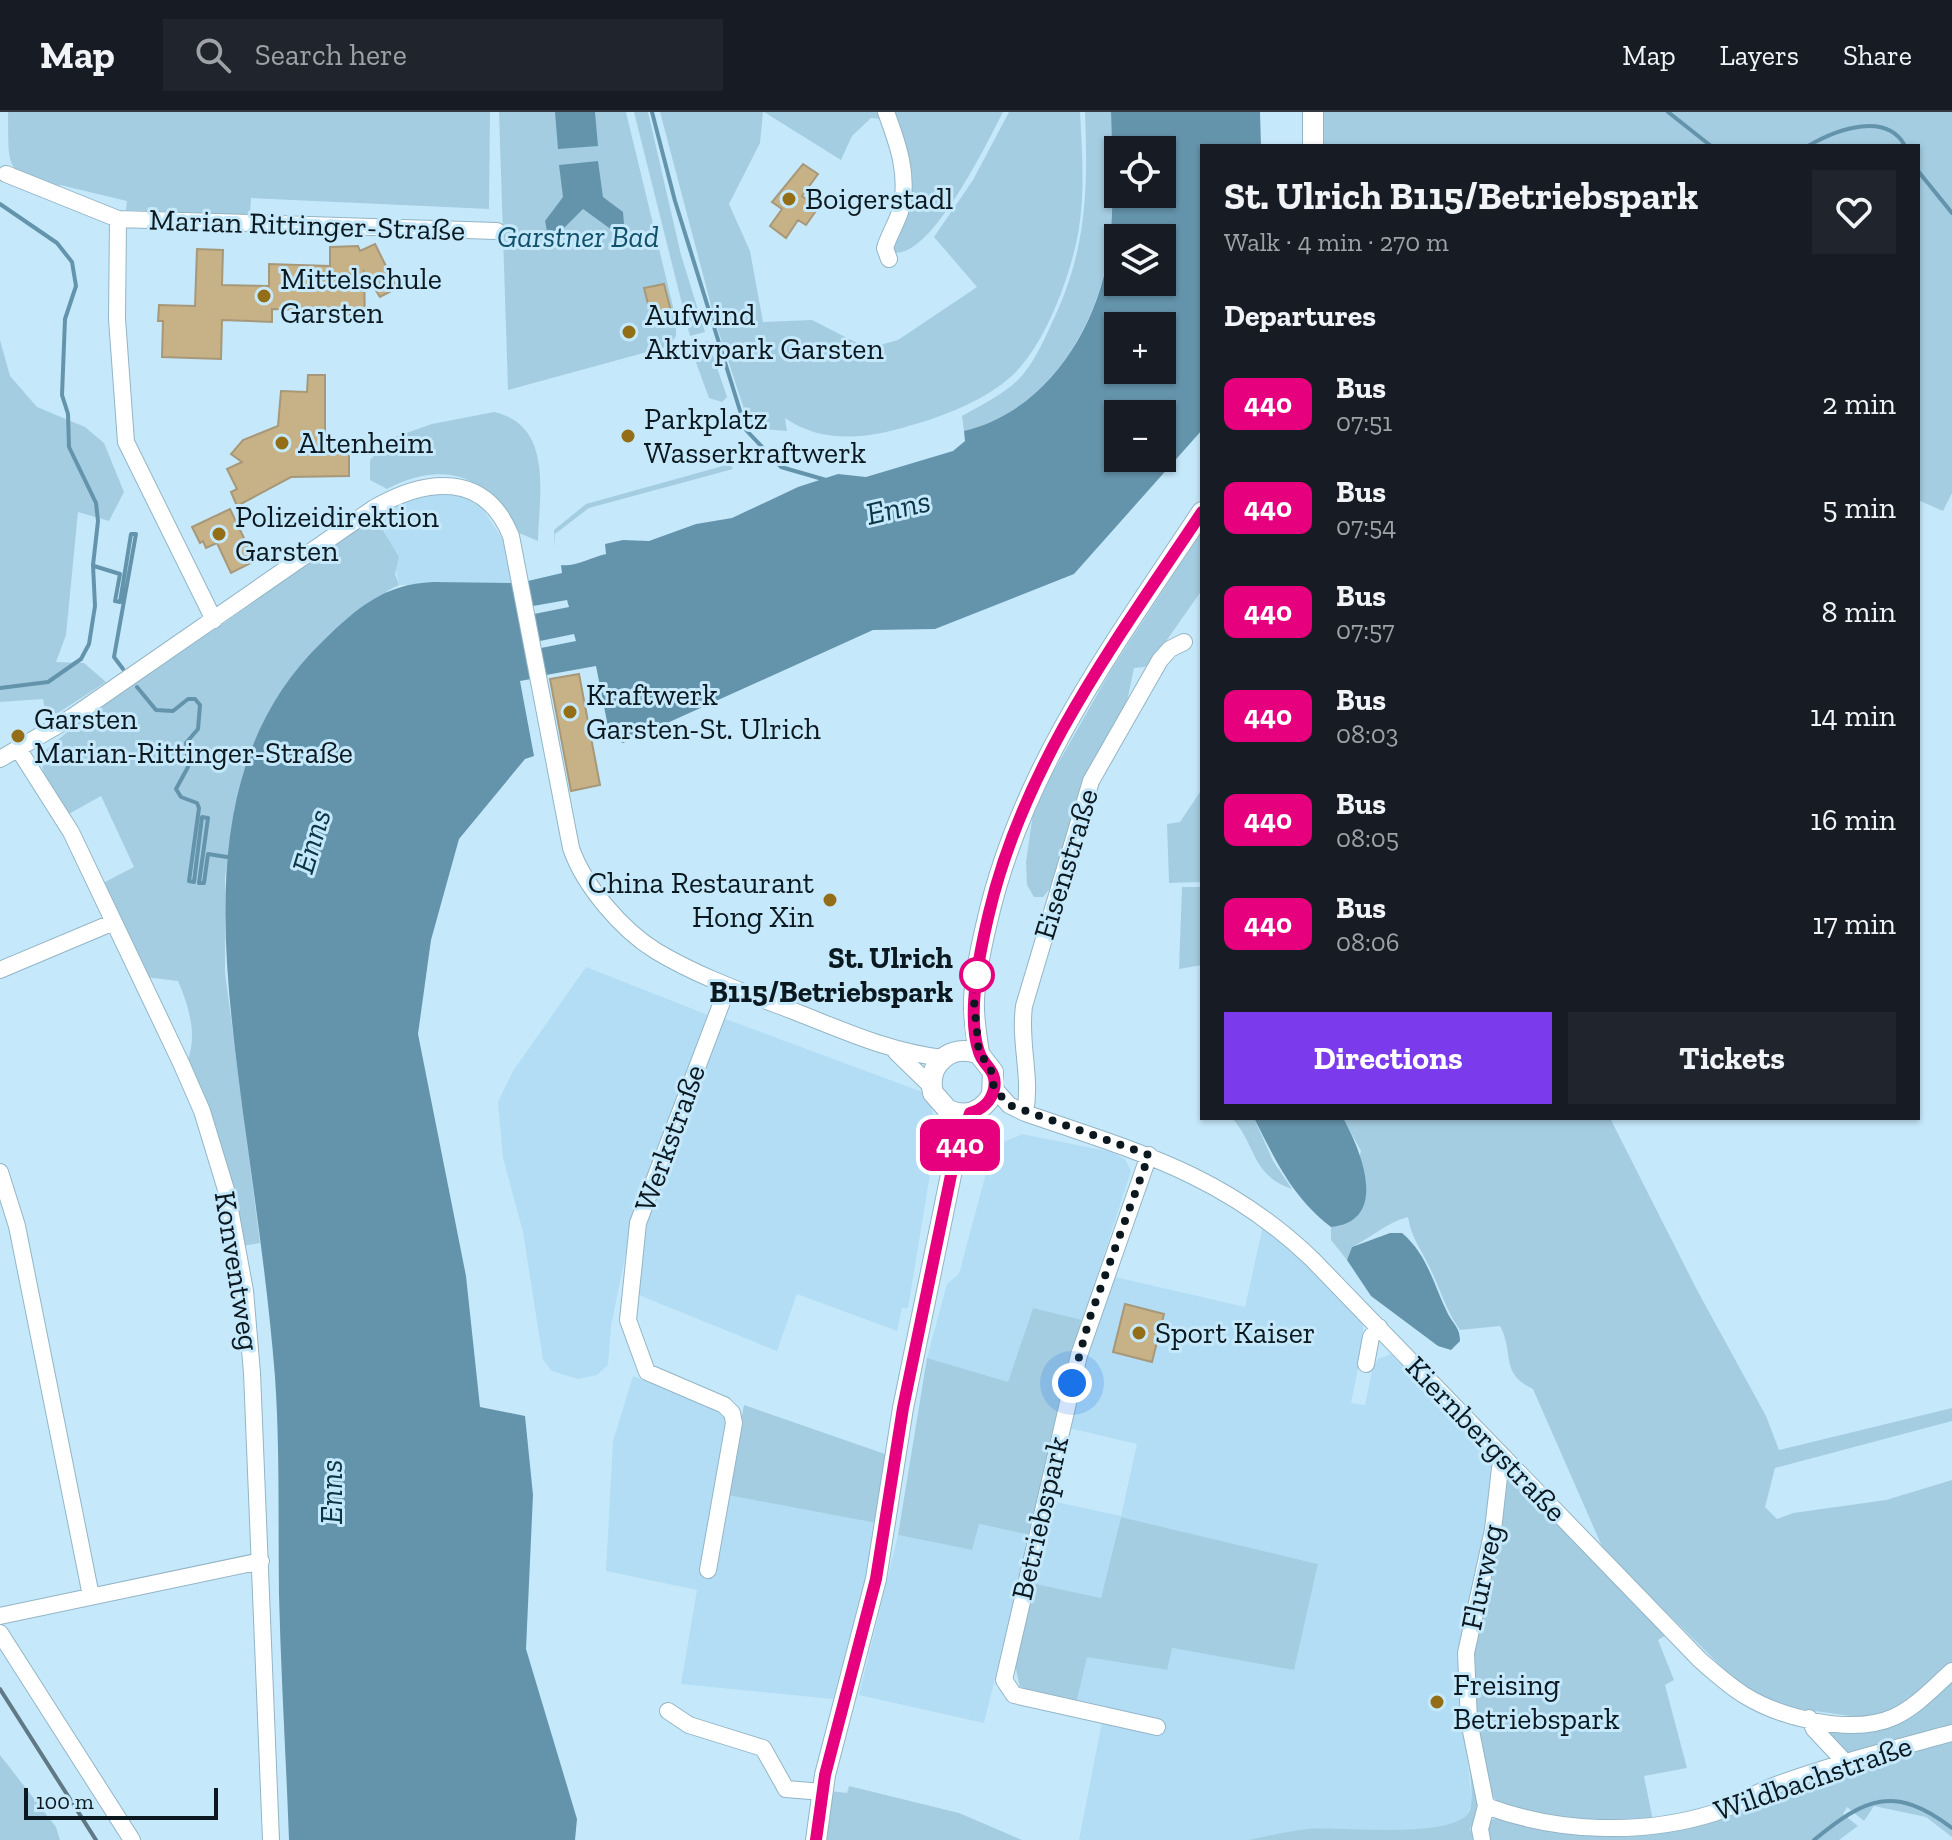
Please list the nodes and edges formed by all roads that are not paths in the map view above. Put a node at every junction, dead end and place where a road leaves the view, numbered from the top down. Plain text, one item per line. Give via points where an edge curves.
1 (886, 112) edge
2 (1313, 112) edge
3 (1313, 144) edge
4 (6, 174) dead end
5 (118, 219) junction
6 (497, 231) dead end
7 (889, 259) dead end
8 (1200, 515) edge
9 (214, 620) junction
10 (1184, 642) dead end
11 (19, 750) junction
12 (0, 759) edge
13 (114, 922) junction
14 (0, 970) edge
15 (728, 986) junction
16 (974, 1001) junction
17 (896, 1052) junction
18 (949, 1054) junction
19 (979, 1054) junction
20 (931, 1086) junction
21 (994, 1088) junction
22 (1009, 1105) junction
23 (948, 1110) junction
24 (976, 1110) junction
25 (1025, 1113) junction
26 (1149, 1155) junction
27 (952, 1170) junction
28 (0, 1172) edge
29 (5, 1202) edge
30 (1379, 1327) junction
31 (1366, 1364) dead end
32 (1505, 1458) junction
33 (261, 1561) junction
34 (708, 1570) dead end
35 (91, 1596) junction
36 (0, 1616) edge
37 (0, 1633) edge
38 (1952, 1671) edge
39 (668, 1711) dead end
40 (1809, 1718) junction
41 (1157, 1727) dead end
42 (1952, 1733) edge
43 (1845, 1762) junction
44 (823, 1792) junction
45 (1486, 1806) junction
46 (132, 1840) edge
47 (271, 1840) edge
48 (816, 1840) edge
49 (1482, 1840) edge

1 - 7 street via 904,181 899,214 885,248
2 - 3 main road
4 - 5 street, Marian Rittinger-Straße
5 - 6 street, Marian Rittinger-Straße
5 - 9 street, Marian Rittinger-Straße via 117,319 126,442
8 - 16 main road via 1076,704 1033,785 996,886
9 - 11 street
9 - 15 street via 374,508 415,488 449,485 480,496 494,506 513,542 574,857 619,919 656,951
10 - 25 street, Eisenstraße via 1166,653 1151,673 1101,760 1080,810 1024,1006 1020,1031 1030,1089
11 - 12 street
11 - 13 street, Konventweg via 71,832
13 - 14 street
13 - 33 street, Konventweg via 194,1090 227,1193 249,1326
15 - 17 street
15 - 34 street, Werkstraße via 643,1205 628,1320 647,1372 732,1413
16 - 18 main road
16 - 19 main road
17 - 18 street
17 - 20 street
18 - 19 main road
18 - 20 main road via 933,1070
19 - 21 main road via 993,1072
20 - 23 main road via 936,1100
21 - 22 street, Kiernbergstraße
21 - 24 main road
22 - 24 street
22 - 25 street, Kiernbergstraße
23 - 24 main road
23 - 27 main road
24 - 27 main road
25 - 26 street, Kiernbergstraße
26 - 30 street, Kiernbergstraße via 1228,1192 1270,1219
26 - 41 street, Betriebspark via 1079,1355 1004,1680 1014,1695
27 - 44 main road via 903,1408 876,1579
28 - 29 street
29 - 35 street
30 - 31 street via 1371,1337
30 - 32 street, Kiernbergstraße
32 - 40 street, Kiernbergstraße via 1728,1684 1762,1705
32 - 45 street, Flurweg via 1465,1673
33 - 35 street
33 - 47 street, Konventweg
35 - 36 street
37 - 46 street
38 - 40 street, Kiernbergstraße via 1909,1708 1881,1722
39 - 44 street via 689,1725 763,1748 786,1789
40 - 43 street
42 - 43 street, Wildbachstraße
43 - 45 street, Wildbachstraße via 1681,1821 1550,1825
44 - 48 main road
45 - 49 street, Flurweg

